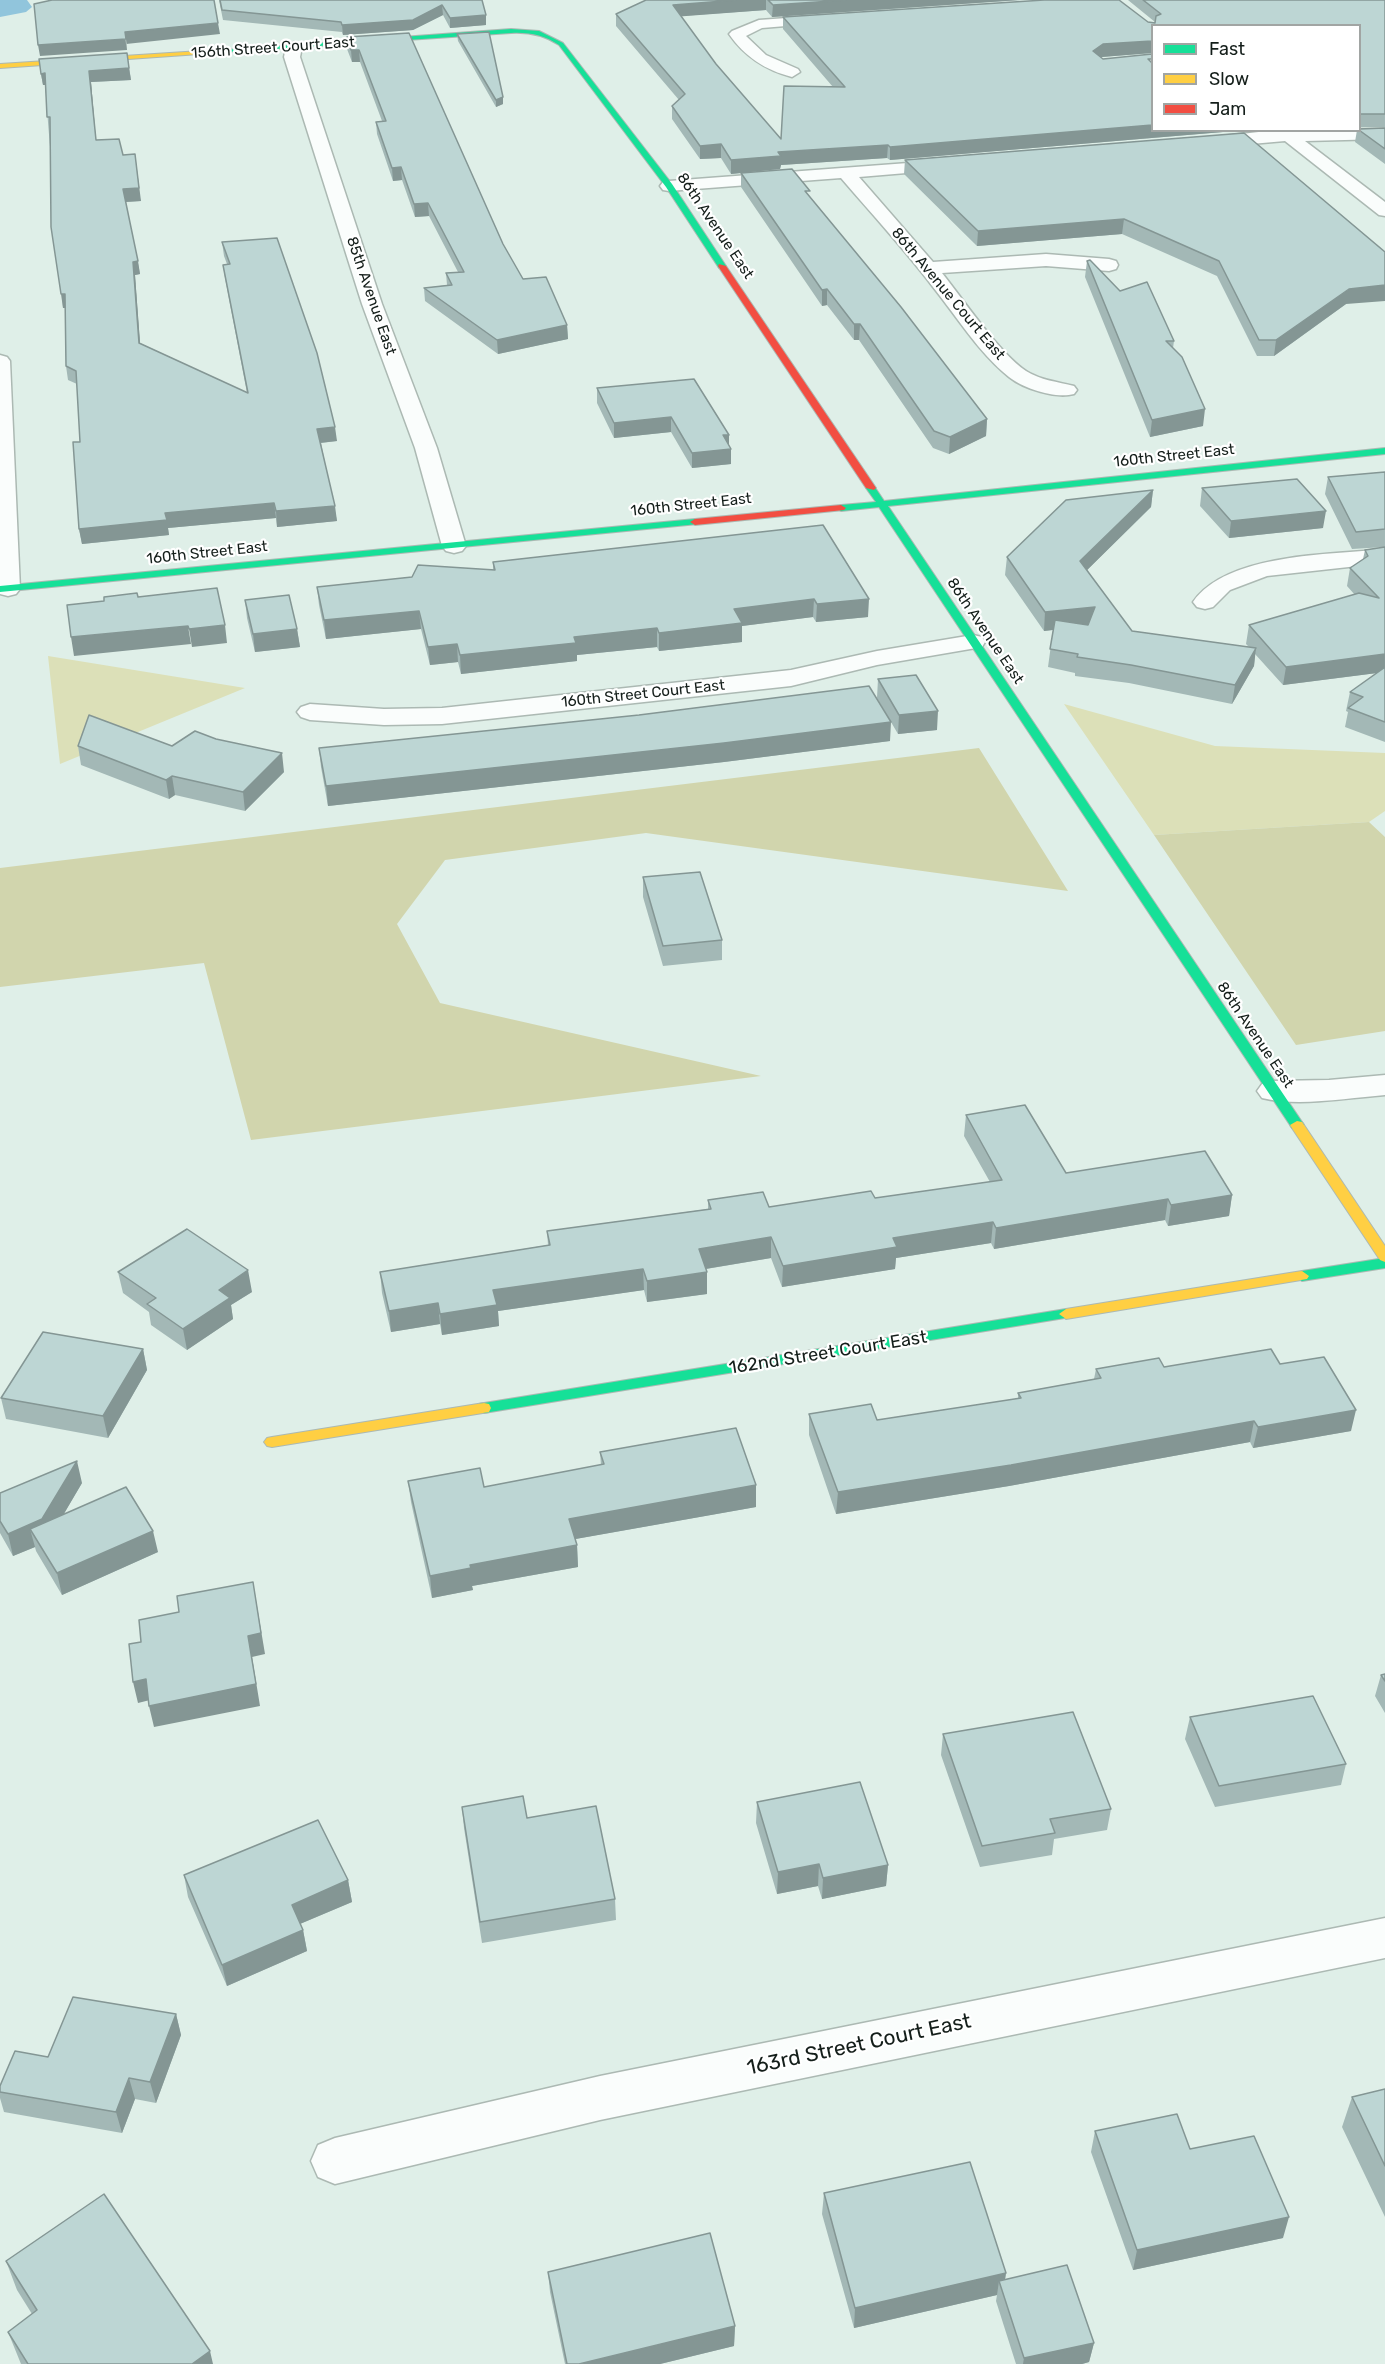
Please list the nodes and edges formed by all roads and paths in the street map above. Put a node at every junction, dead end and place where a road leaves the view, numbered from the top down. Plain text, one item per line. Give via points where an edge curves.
1 (841, 18) edge
2 (545, 33) joint
3 (294, 47) junction
4 (0, 66) edge
5 (792, 72) dead end
6 (1285, 134) edge
7 (1385, 134) edge
8 (1184, 145) edge
9 (963, 164) edge
10 (846, 173) junction
11 (669, 186) junction
12 (1385, 212) edge
13 (1109, 266) dead end
14 (928, 268) junction
15 (0, 361) edge
16 (1067, 390) dead end
17 (1385, 451) edge
18 (880, 504) junction
19 (454, 546) junction
20 (1385, 556) edge
21 (4, 589) edge
22 (1205, 602) dead end
23 (973, 642) junction
24 (310, 711) dead end
25 (1385, 1085) edge
26 (1273, 1091) junction
27 (1385, 1257) edge
28 (1385, 1263) edge
29 (272, 1442) dead end
30 (1385, 1938) edge
31 (335, 2160) dead end

1 - 5 street via 759,24 737,34 760,60
2 - 3 street, 156th Street Court East via 492,32
2 - 11 street, 86th Avenue East via 561,44
3 - 4 street, 156th Street Court East
3 - 19 street, 85th Avenue East via 292,57 299,79 372,304 426,448
6 - 7 street
6 - 8 street
6 - 12 street
9 - 10 street
10 - 11 street
10 - 14 street, 86th Avenue Court East
11 - 18 street, 86th Avenue East
13 - 14 street via 1046,260
14 - 16 street, 86th Avenue Court East via 999,357 1019,375
15 - 21 street
17 - 18 street, 160th Street East
18 - 19 street, 160th Street East
18 - 23 street, 86th Avenue East
19 - 21 street, 160th Street East
20 - 22 street via 1263,569 1222,585
23 - 24 street, 160th Street Court East via 791,678 453,715 384,717
23 - 26 street, 86th Avenue East
25 - 26 street
26 - 27 street, 86th Avenue East
28 - 29 street, 162nd Street Court East
30 - 31 street, 163rd Street Court East via 600,2098

